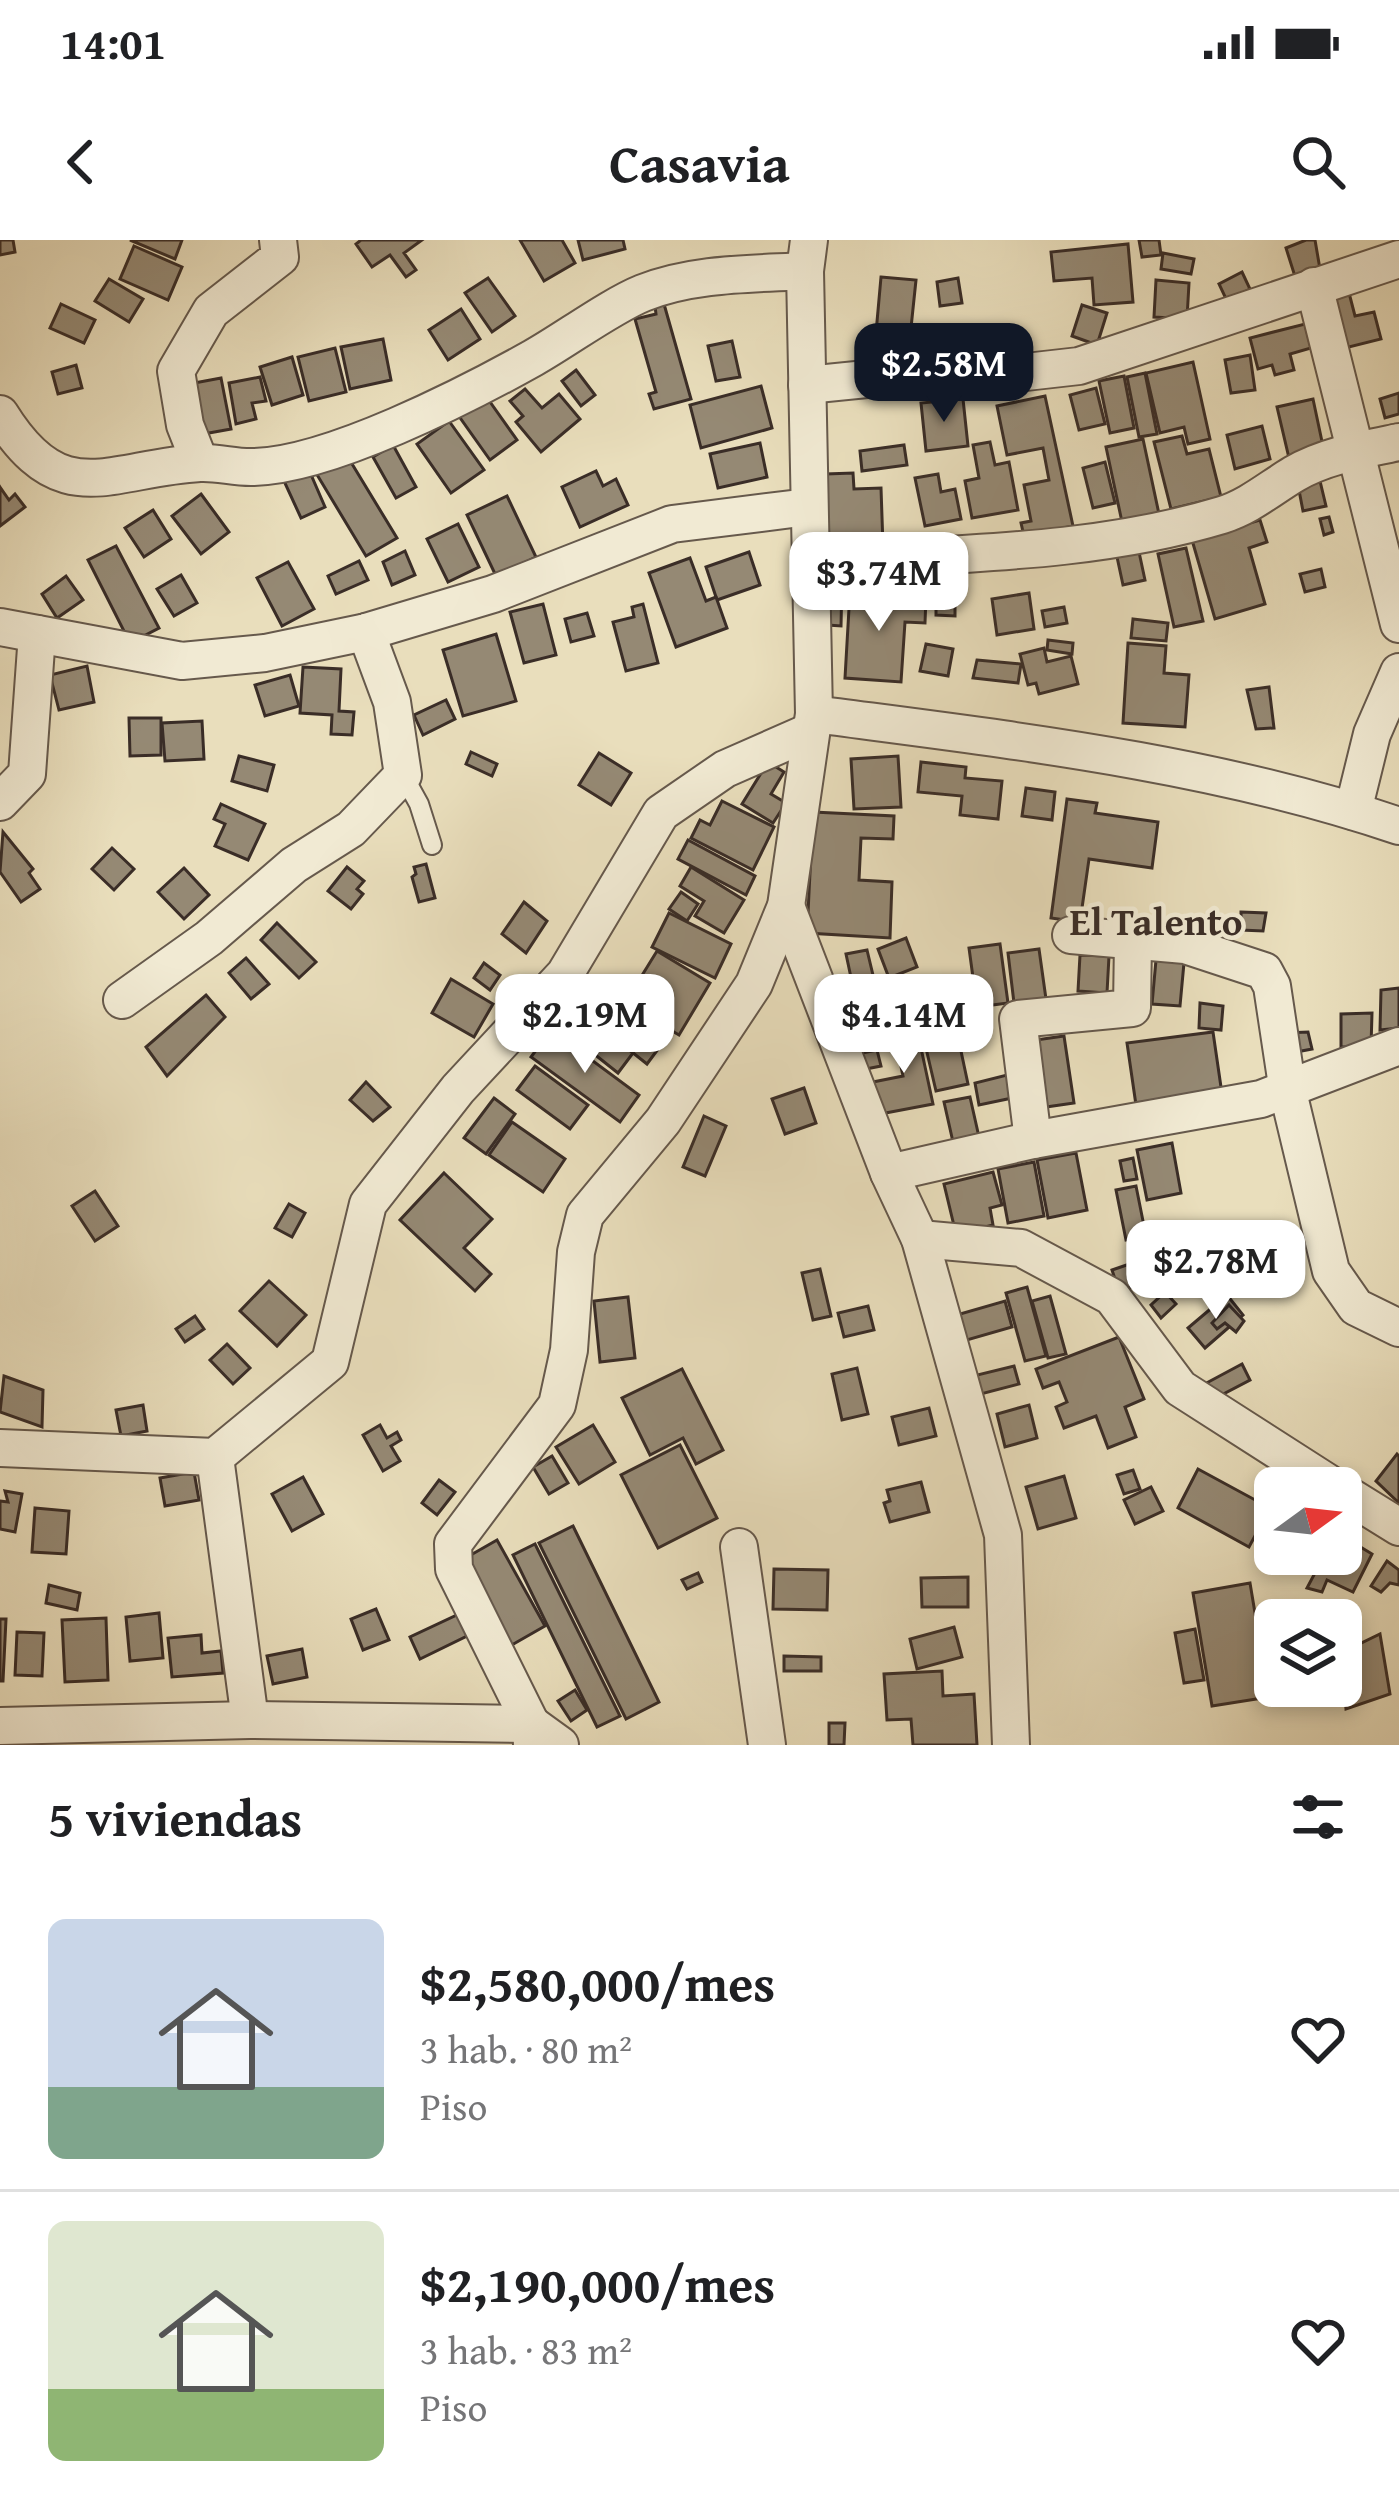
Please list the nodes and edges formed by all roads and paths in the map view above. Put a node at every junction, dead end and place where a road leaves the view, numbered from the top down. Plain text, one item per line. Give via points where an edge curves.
1 (290, 246) edge
2 (807, 256) edge
3 (1399, 259) edge
4 (1314, 286) junction
5 (807, 386) junction
6 (0, 414) edge
7 (1399, 442) edge
8 (1354, 451) junction
9 (200, 463) junction
10 (808, 507) junction
11 (812, 562) junction
12 (1399, 624) edge
13 (0, 627) edge
14 (366, 632) junction
15 (37, 634) junction
16 (1399, 672) edge
17 (812, 723) junction
18 (403, 775) junction
19 (0, 802) edge
20 (1353, 811) junction
21 (1399, 826) edge
22 (432, 845) dead end
23 (786, 906) junction
24 (1071, 935) dead end
25 (1132, 940) junction
26 (122, 1000) dead end
27 (1399, 1046) edge
28 (1288, 1091) junction
29 (1033, 1140) junction
30 (889, 1173) junction
31 (920, 1239) junction
32 (1399, 1328) edge
33 (0, 1448) edge
34 (215, 1456) junction
35 (1303, 1467) edge
36 (1362, 1504) edge
37 (1399, 1527) edge
38 (739, 1547) dead end
39 (250, 1720) junction
40 (0, 1726) edge
41 (541, 1738) edge
42 (767, 1745) edge
43 (1011, 1745) edge

1 - 9 street via 212,311 176,371
2 - 5 street
2 - 9 street via 642,294 500,376 300,460
3 - 4 street
4 - 5 street via 1079,366
4 - 8 street
5 - 10 street
6 - 9 street via 49,470 102,481
7 - 8 street
8 - 11 street via 1296,472 1225,514 1119,539
8 - 12 street
10 - 11 street
10 - 14 street via 672,524 493,594
11 - 17 street
13 - 15 street
14 - 15 street via 182,661
14 - 18 street via 392,702
15 - 19 street via 27,774
16 - 20 street via 1372,734
17 - 20 street via 1070,747
17 - 23 street
17 - 34 street via 662,814 565,974 458,1089 368,1204 330,1362
18 - 22 lane
18 - 26 street via 351,829
20 - 21 street
23 - 30 street
23 - 41 street via 754,984 663,1121 585,1215 557,1405 453,1544 454,1569
24 - 25 street
25 - 28 street via 1185,945 1264,971
25 - 29 street via 1132,1008 1018,1019
27 - 28 street
28 - 29 street
28 - 32 street via 1330,1271 1356,1306
29 - 30 street
30 - 31 street
31 - 35 street via 1021,1248 1112,1297 1180,1388
31 - 43 street via 1004,1535
33 - 34 street
34 - 39 street
36 - 37 street
38 - 42 street
39 - 40 street
39 - 41 street

